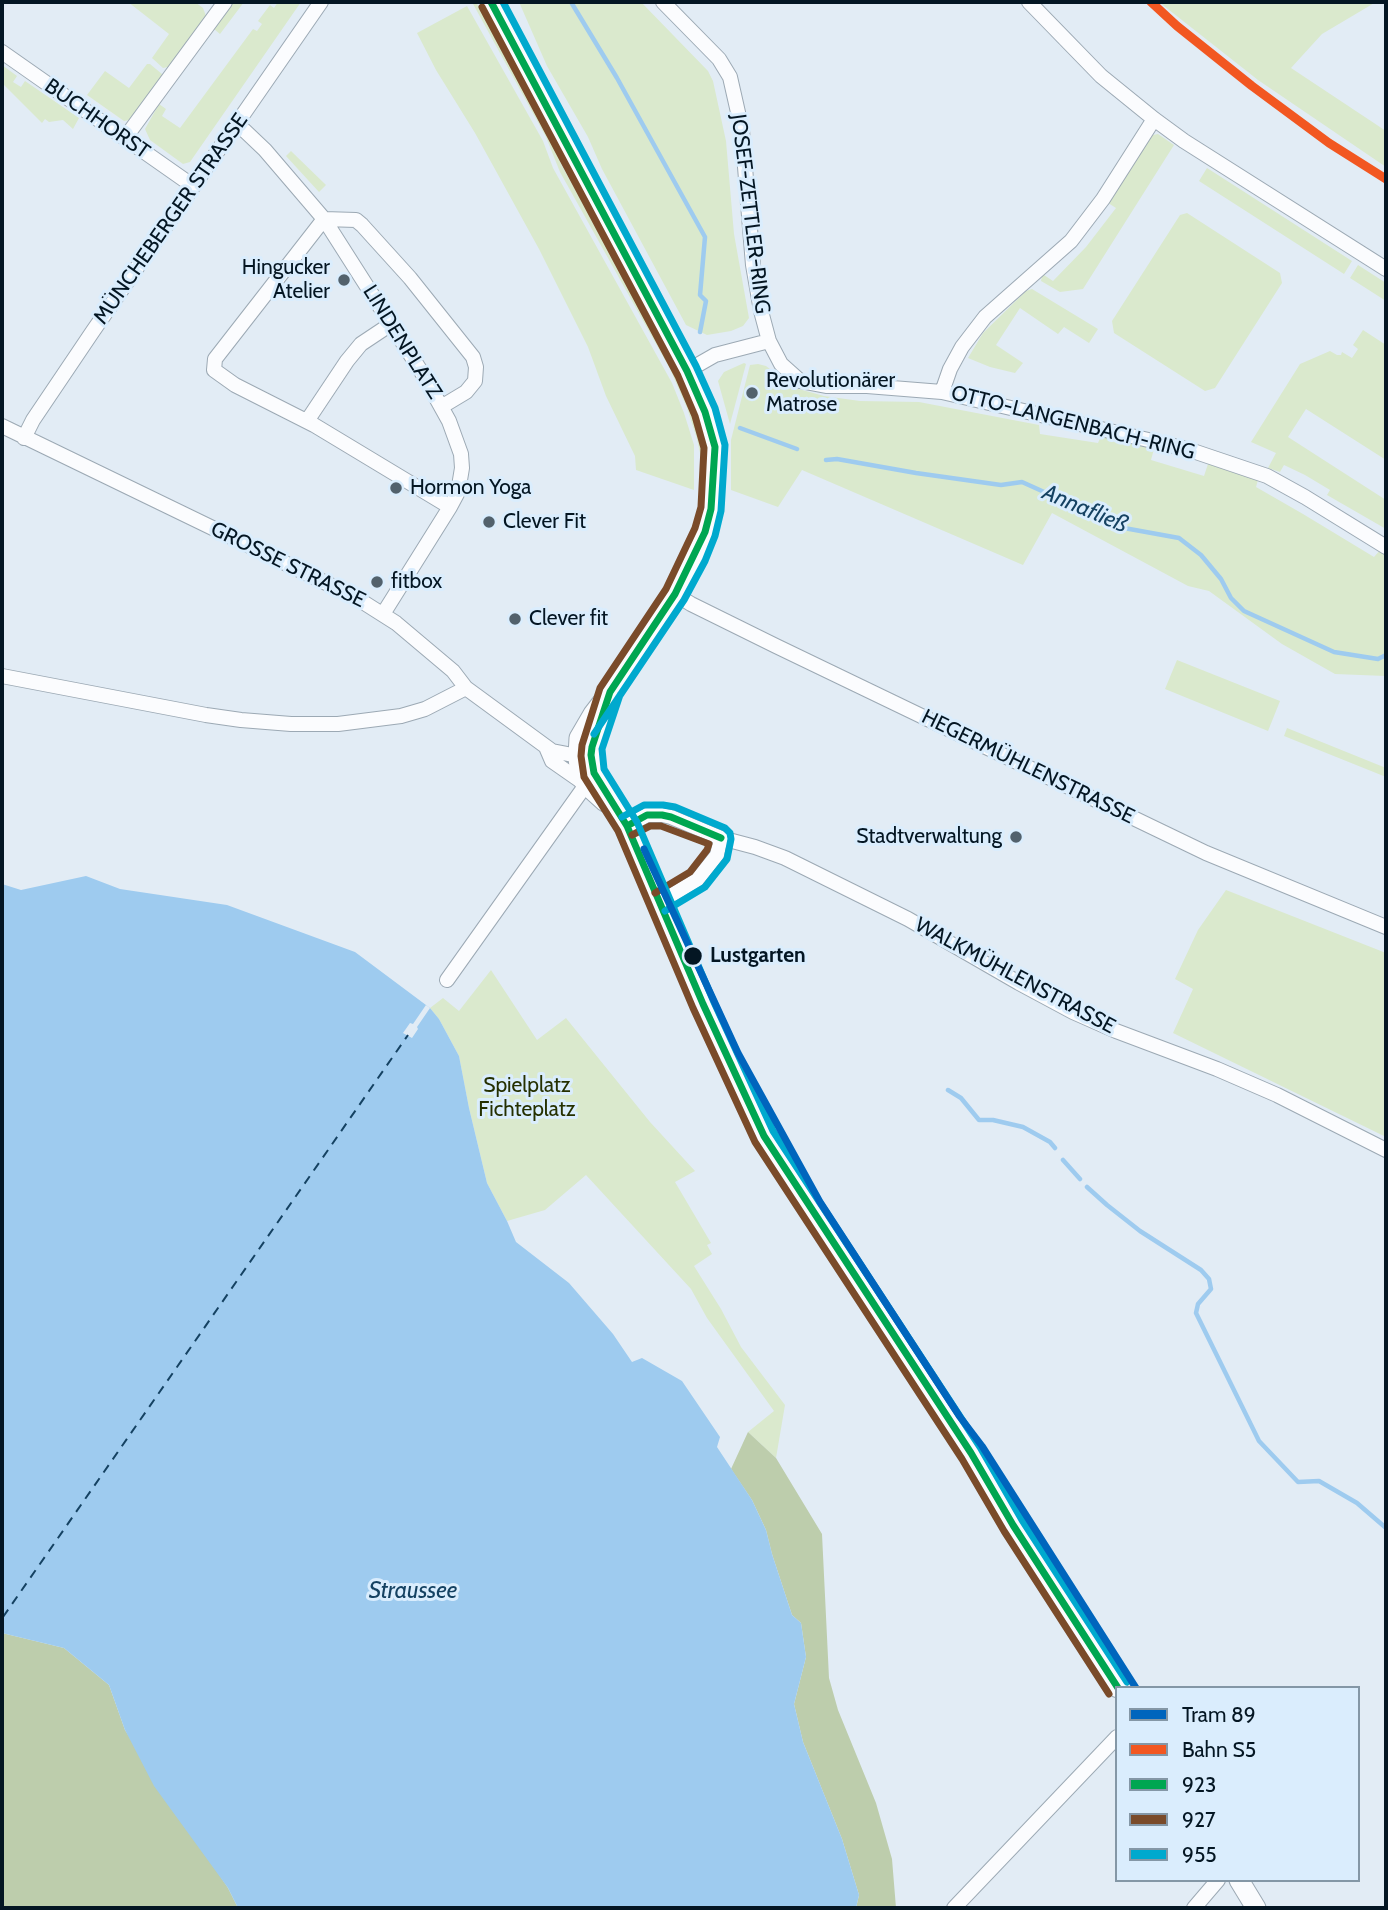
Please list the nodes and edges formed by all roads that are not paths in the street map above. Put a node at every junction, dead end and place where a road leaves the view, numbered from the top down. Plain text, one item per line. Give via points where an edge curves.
1 (225, 2) edge
2 (321, 2) edge
3 (491, 2) edge
4 (663, 2) edge
5 (1029, 2) edge
6 (2, 52) edge
7 (1154, 118) junction
8 (236, 125) junction
9 (125, 138) junction
10 (193, 186) junction
11 (324, 219) junction
12 (1386, 269) edge
13 (391, 324) junction
14 (769, 341) junction
15 (687, 371) junction
16 (942, 392) junction
17 (441, 407) junction
18 (307, 421) junction
19 (2, 426) edge
20 (24, 438) junction
21 (450, 508) junction
22 (1386, 547) edge
23 (675, 594) junction
24 (383, 614) junction
25 (2, 676) edge
26 (466, 688) junction
27 (610, 692) junction
28 (546, 747) junction
29 (578, 756) junction
30 (590, 779) junction
31 (624, 820) junction
32 (721, 838) junction
33 (660, 902) junction
34 (1386, 927) edge
35 (447, 980) dead end
36 (1386, 1150) edge
37 (1117, 1686) edge
38 (1115, 1739) edge
39 (1216, 1882) edge
40 (1240, 1882) edge
41 (954, 1908) edge
42 (1194, 1908) edge
43 (1256, 1908) edge

1 - 9 street
2 - 8 street, MÜNCHEBERGER STRASSE
3 - 15 street
4 - 14 street, JOSEF-ZETTLER-RING via 719,59 731,79 742,130 753,265
5 - 7 street via 1101,76
6 - 9 street, BUCHHORST
7 - 12 street
7 - 16 street, OTTO-LANGENBACH-RING via 1071,241 985,317 962,347
8 - 10 street, MÜNCHEBERGER STRASSE
8 - 11 street, LINDENPLATZ via 265,150
9 - 10 street, BUCHHORST
10 - 20 street, MÜNCHEBERGER STRASSE
11 - 13 street, LINDENPLATZ
11 - 17 street, LINDENPLATZ via 356,220 362,225 469,350 477,366 475,381
11 - 18 street via 215,359 214,370
13 - 17 street, LINDENPLATZ
13 - 18 street via 361,344
14 - 15 street via 715,355
14 - 16 street, JOSEF-ZETTLER-RING via 780,364 800,381
15 - 23 street via 715,447 712,509 695,557
16 - 22 street, OTTO-LANGENBACH-RING via 1187,449 1258,473 1305,496
17 - 21 street via 461,454 461,478
18 - 21 street
19 - 20 street, GROSSE STRASSE
20 - 24 street, GROSSE STRASSE via 320,578
21 - 24 street
23 - 27 street
23 - 34 street, HEGERMÜHLENSTRASSE via 1206,853
24 - 26 street, GROSSE STRASSE via 453,671
25 - 26 street via 206,716 291,724 401,716
26 - 28 street, GROSSE STRASSE
27 - 29 street via 582,732
27 - 30 street via 592,747
28 - 29 street, GROSSE STRASSE
28 - 30 street, GROSSE STRASSE via 552,761
29 - 30 street
30 - 31 street
30 - 35 street
31 - 32 street, WALKMÜHLENSTRASSE via 662,814
31 - 33 street
32 - 33 street via 718,855 697,880
32 - 36 street, WALKMÜHLENSTRASSE via 804,867 908,919 1073,1012 1277,1095
33 - 37 street via 764,1136
38 - 41 street
39 - 42 street
40 - 43 street

